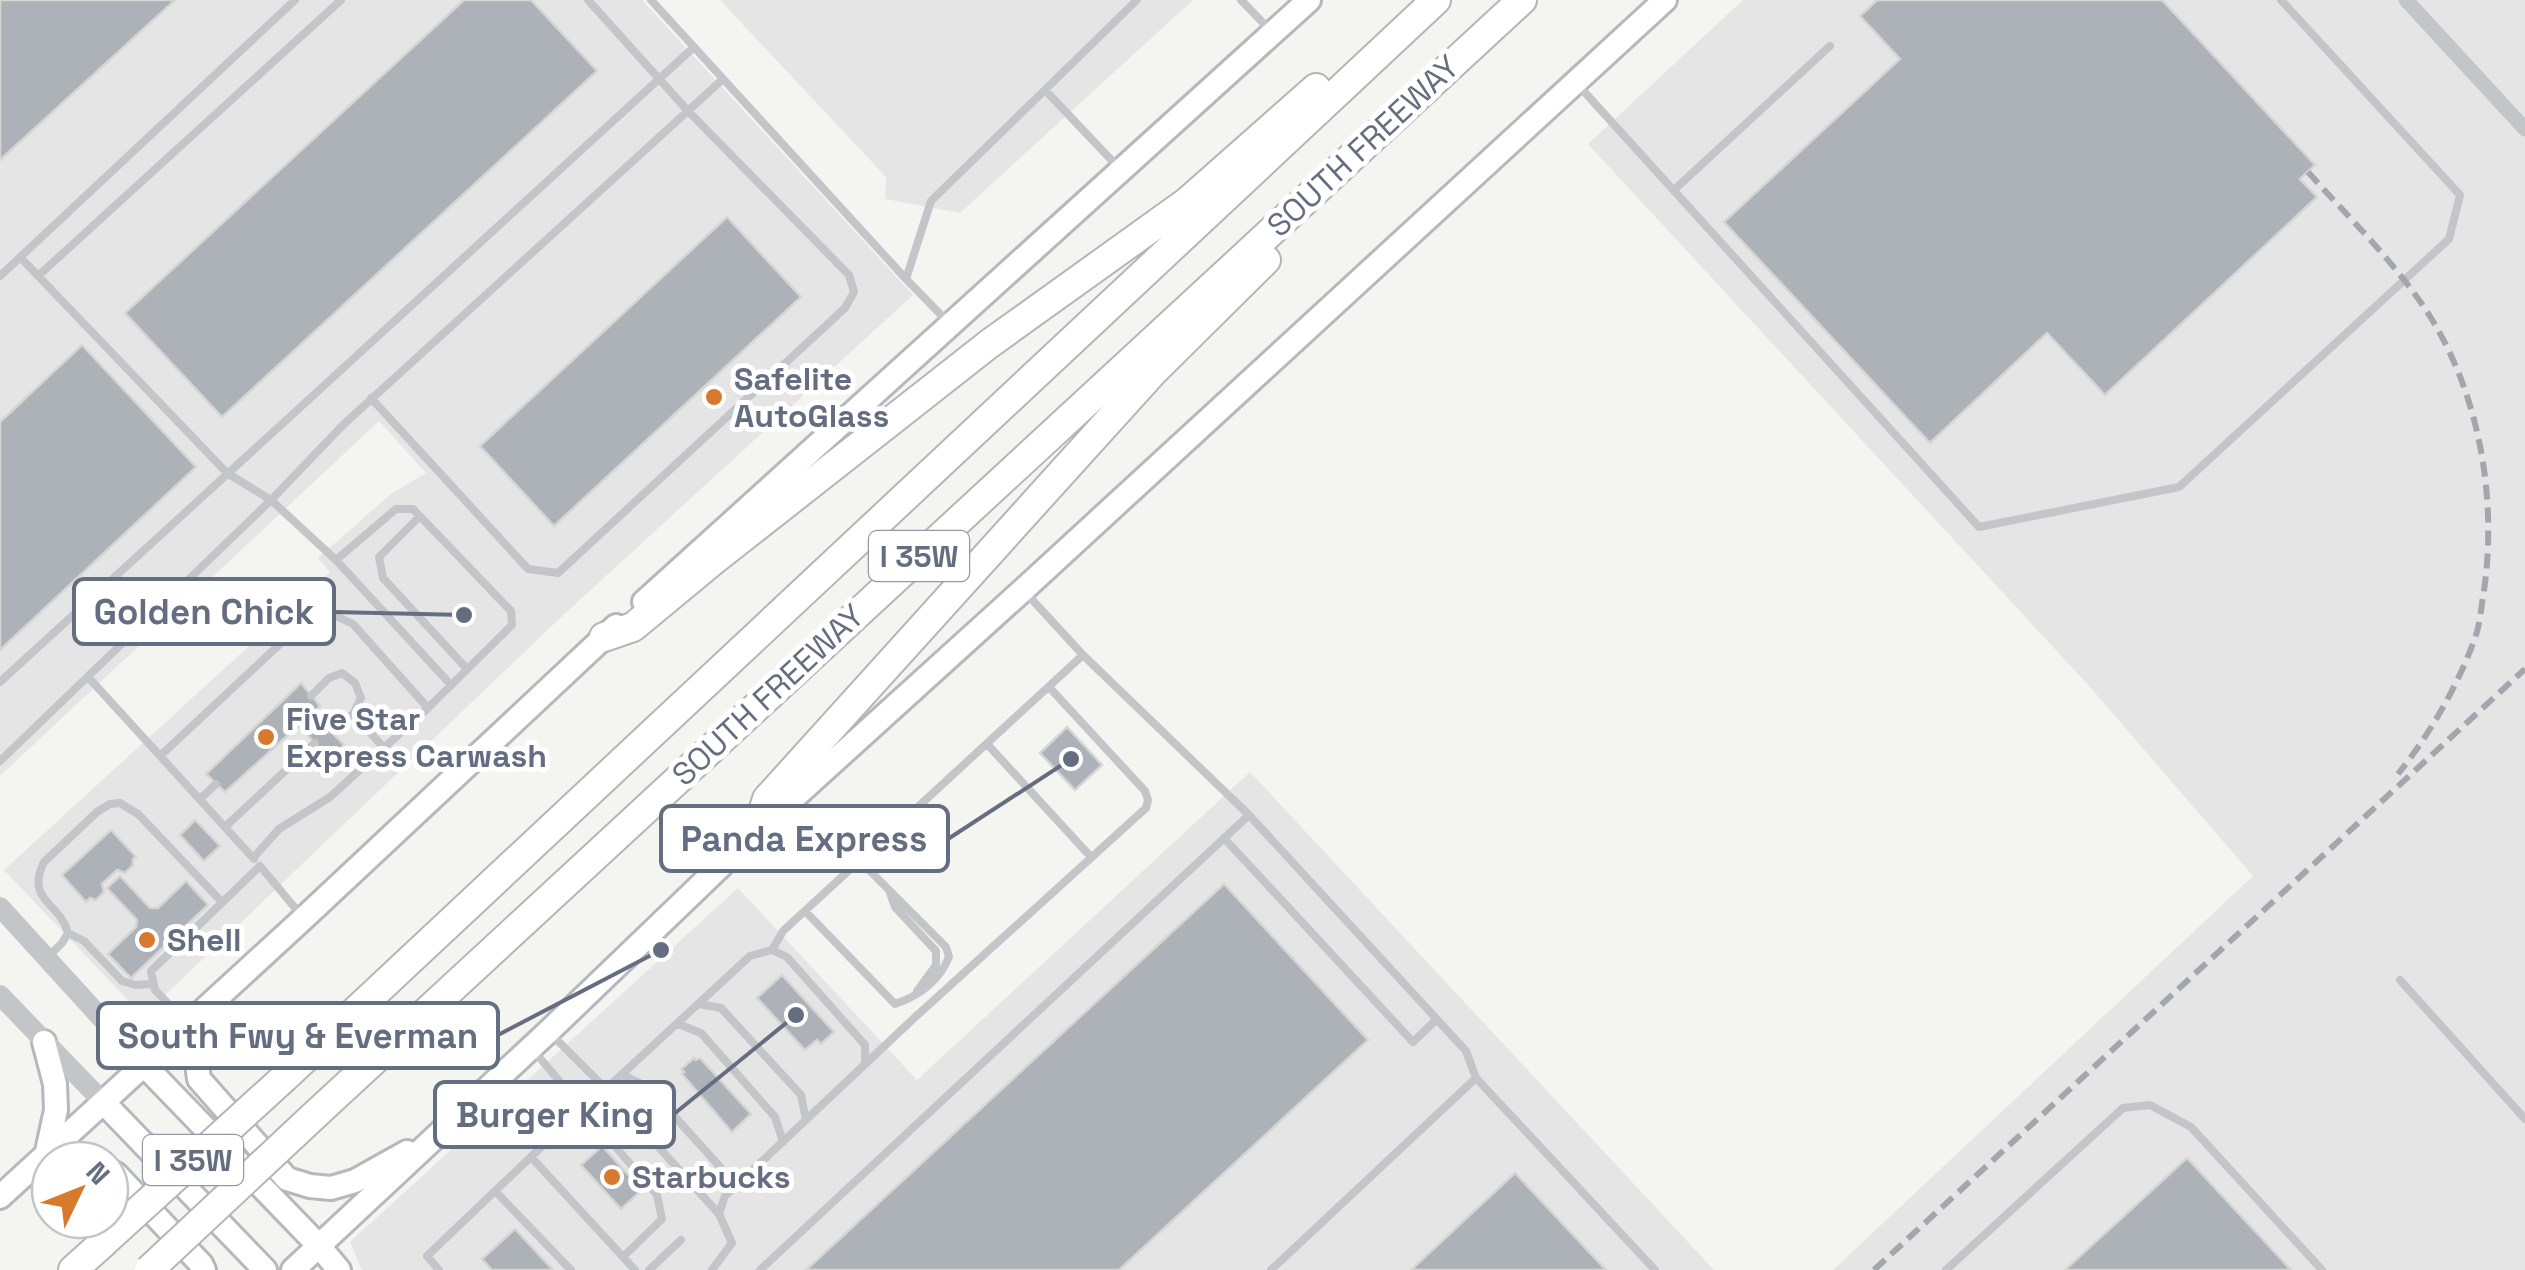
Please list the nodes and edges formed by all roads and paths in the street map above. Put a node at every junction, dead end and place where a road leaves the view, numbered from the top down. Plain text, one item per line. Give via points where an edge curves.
1 (295, 0) edge
2 (341, 0) edge
3 (588, 0) edge
4 (651, 0) edge
5 (1136, 0) edge
6 (1241, 0) edge
7 (1308, 0) edge
8 (1414, 0) edge
9 (1436, 0) edge
10 (1522, 0) edge
11 (1666, 0) edge
12 (2282, 0) edge
13 (2406, 0) edge
14 (1272, 33) junction
15 (1830, 46) dead end
16 (694, 47) junction
17 (659, 79) junction
18 (723, 79) junction
19 (1576, 82) junction
20 (1045, 90) junction
21 (688, 111) junction
22 (2525, 128) edge
23 (1354, 154) junction
24 (1121, 170) junction
25 (1674, 190) junction
26 (20, 257) junction
27 (0, 276) edge
28 (38, 276) junction
29 (906, 278) junction
30 (951, 326) junction
31 (371, 398) junction
32 (228, 473) junction
33 (272, 500) junction
34 (420, 516) junction
35 (336, 560) junction
36 (1023, 590) junction
37 (604, 637) junction
38 (1083, 655) junction
39 (468, 668) junction
40 (89, 678) junction
41 (0, 682) edge
42 (451, 685) junction
43 (1049, 687) junction
44 (311, 696) dead end
45 (428, 708) junction
46 (353, 714) junction
47 (329, 730) dead end
48 (315, 743) dead end
49 (987, 744) junction
50 (384, 748) junction
51 (160, 756) junction
52 (0, 761) edge
53 (216, 784) dead end
54 (200, 799) junction
55 (1249, 815) junction
56 (225, 827) junction
57 (757, 831) junction
58 (1224, 838) junction
59 (253, 858) junction
60 (1092, 858) junction
61 (860, 861) junction
62 (260, 866) junction
63 (221, 901) junction
64 (0, 907) edge
65 (805, 910) junction
66 (304, 918) junction
67 (68, 933) junction
68 (772, 950) junction
69 (46, 958) junction
70 (240, 978) junction
71 (2400, 980) dead end
72 (152, 984) junction
73 (0, 996) edge
74 (699, 1004) junction
75 (895, 1004) junction
76 (1437, 1019) junction
77 (912, 1020) junction
78 (678, 1024) junction
79 (189, 1025) junction
80 (540, 1039) junction
81 (44, 1042) junction
82 (865, 1064) junction
83 (145, 1066) junction
84 (623, 1075) junction
85 (1476, 1078) junction
86 (606, 1089) junction
87 (104, 1103) junction
88 (582, 1108) junction
89 (2525, 1118) edge
90 (806, 1120) junction
91 (436, 1136) junction
92 (52, 1140) edge
93 (71, 1140) edge
94 (783, 1142) junction
95 (531, 1157) junction
96 (30, 1179) edge
97 (130, 1189) edge
98 (495, 1191) junction
99 (730, 1191) junction
100 (0, 1201) edge
101 (719, 1214) junction
102 (681, 1240) dead end
103 (319, 1246) junction
104 (623, 1257) junction
105 (73, 1270) edge
106 (149, 1270) edge
107 (204, 1270) edge
108 (265, 1270) edge
109 (293, 1270) edge
110 (339, 1270) edge
111 (440, 1270) edge
112 (570, 1270) edge
113 (635, 1270) edge
114 (649, 1270) edge
115 (712, 1270) edge
116 (760, 1270) edge
117 (1270, 1270) edge
118 (1656, 1270) edge
119 (1946, 1270) edge
120 (2322, 1270) edge

1 - 26 lane
2 - 28 lane
3 - 17 lane
4 - 16 lane
5 - 20 lane
6 - 14 lane
7 - 14 main road
8 - 37 highway via 1187,202 989,344 634,627
9 - 105 highway, SOUTH FREEWAY / I 35W, bridge
10 - 23 highway, SOUTH FREEWAY / I 35W
11 - 19 main road
12 - 25 lane via 2460,195 2449,239 2179,487 1979,527
13 - 22 street
14 - 24 main road
15 - 25 lane
16 - 17 lane
16 - 18 lane
17 - 21 lane
17 - 32 lane
18 - 21 lane
18 - 29 lane
19 - 25 lane
19 - 36 main road
20 - 24 lane
20 - 29 lane via 931,202
21 - 31 lane
21 - 31 lane via 849,275 854,292 558,574 528,569
23 - 57 highway via 1320,207 1152,373 767,799
23 - 106 highway, SOUTH FREEWAY / I 35W, bridge
24 - 30 main road
26 - 27 lane
26 - 28 lane
28 - 32 lane
29 - 30 lane
30 - 37 main road
31 - 33 lane
32 - 33 lane
32 - 41 lane
33 - 35 lane
33 - 40 lane
34 - 35 lane via 413,508 396,509
34 - 39 lane via 379,556 383,578
34 - 39 lane via 511,612 512,625
35 - 42 lane
36 - 38 lane
36 - 57 main road
37 - 66 main road
38 - 43 lane
38 - 55 lane
39 - 42 lane
40 - 51 lane
40 - 52 lane
42 - 45 lane
43 - 49 lane
43 - 60 lane via 1146,790 1146,808
44 - 46 lane via 342,673 361,698
45 - 50 lane
45 - 51 lane via 352,624 334,615 310,616
46 - 47 lane
46 - 50 lane
48 - 56 lane
49 - 60 lane
49 - 61 lane
50 - 59 lane via 330,797 279,829
51 - 54 lane
53 - 54 lane
54 - 56 lane
55 - 58 lane
55 - 76 lane
56 - 59 lane
57 - 80 main road
58 - 76 lane via 1413,1042
58 - 116 lane
59 - 62 lane
60 - 77 lane
61 - 65 lane
61 - 75 lane via 950,956 944,970
62 - 63 lane
62 - 66 lane
63 - 67 lane via 129,807 110,804 39,872 38,890
63 - 72 lane via 156,964
64 - 69 street
65 - 68 lane
65 - 75 lane
66 - 70 main road
67 - 69 lane
67 - 72 lane via 122,981
68 - 74 lane via 750,956
68 - 82 lane via 787,956 865,1045
69 - 83 street
70 - 79 main road
70 - 91 main road via 206,1029 196,1056 199,1079 287,1178 331,1188
71 - 89 lane
72 - 79 lane
73 - 81 street
74 - 78 lane
74 - 90 lane via 720,1008 774,1066 801,1096
75 - 77 lane
76 - 85 lane via 1466,1052
77 - 82 lane
78 - 84 lane
78 - 94 lane via 701,1033 776,1117
79 - 83 main road
80 - 86 lane
80 - 88 lane
80 - 91 main road
81 - 87 street
81 - 92 main road via 54,1084
82 - 90 lane
83 - 87 main road
83 - 103 main road
84 - 86 lane
84 - 99 lane via 648,1087 721,1168
85 - 117 lane
85 - 118 lane
86 - 101 lane
87 - 93 main road
87 - 108 main road
88 - 95 lane
88 - 104 lane via 657,1195 662,1219
90 - 94 lane
91 - 103 main road
94 - 99 lane
95 - 98 lane
95 - 104 lane
96 - 100 main road
97 - 107 main road
98 - 111 lane via 427,1256
98 - 112 lane
99 - 101 lane
101 - 115 lane via 732,1242
102 - 114 lane
103 - 109 main road
103 - 110 main road
104 - 113 lane
119 - 120 lane via 2123,1108 2150,1106 2191,1127

